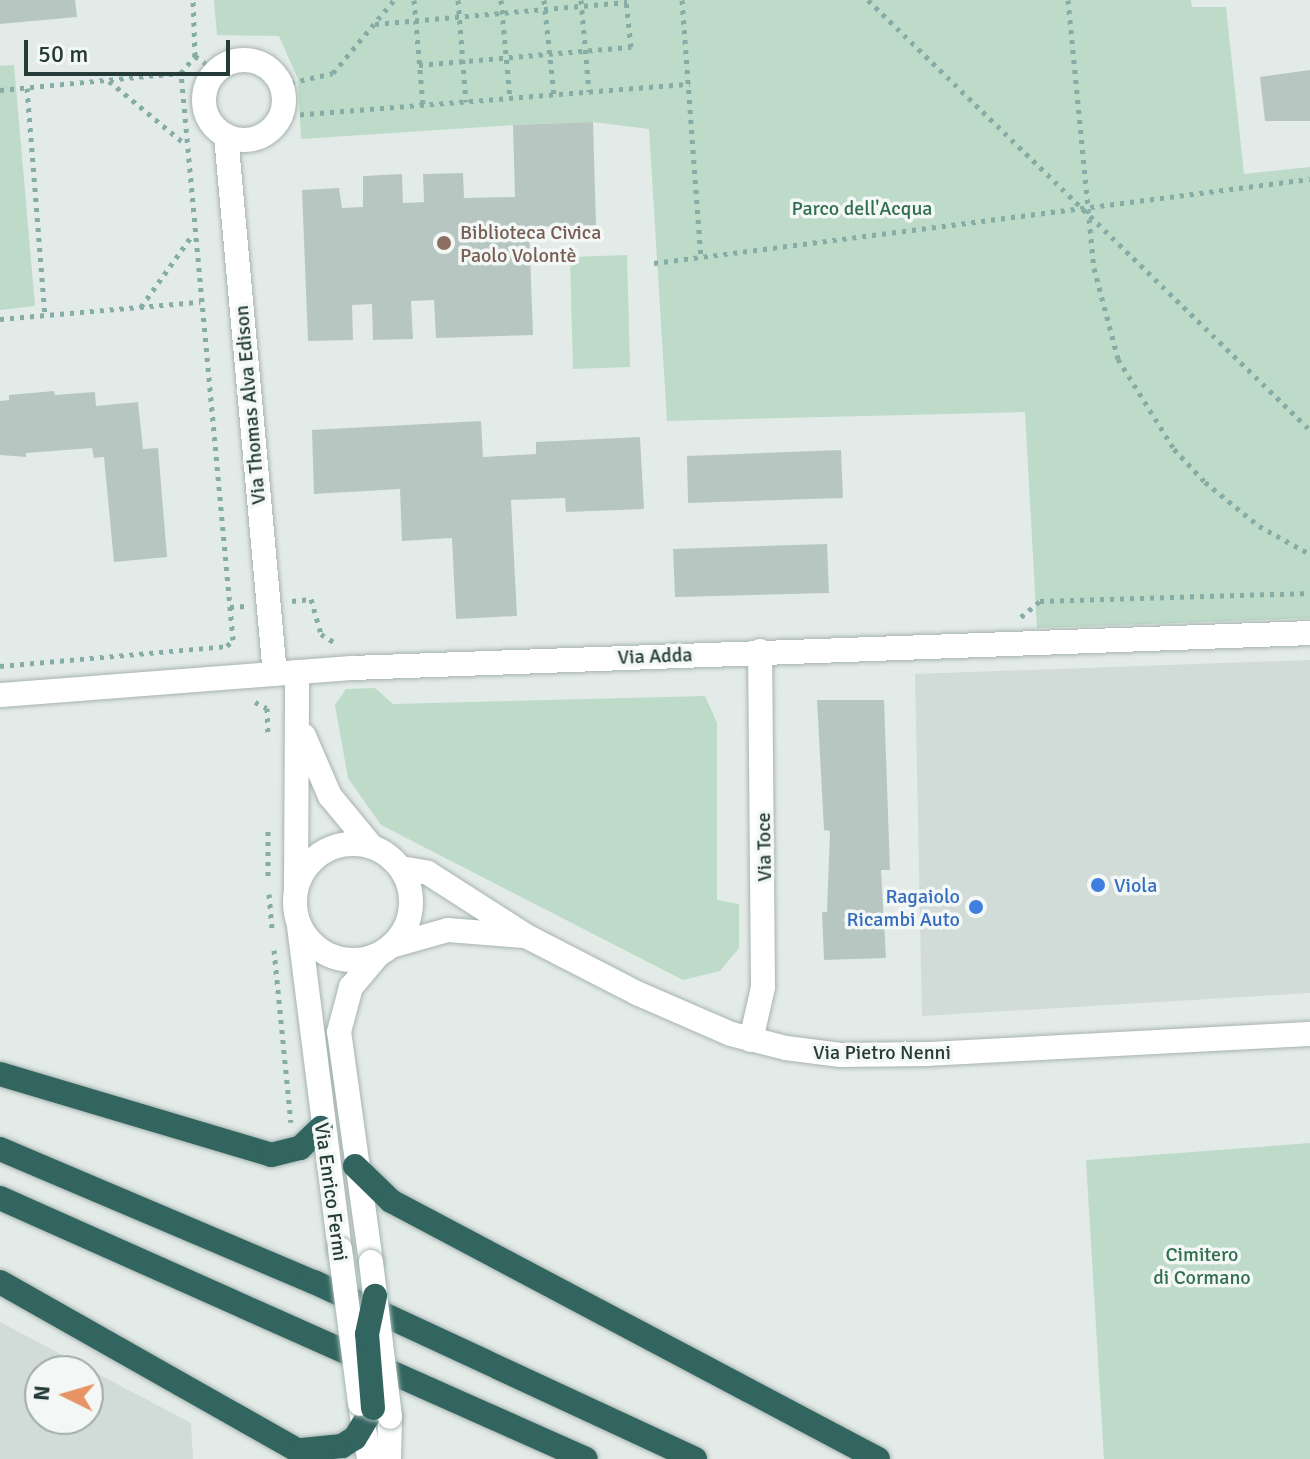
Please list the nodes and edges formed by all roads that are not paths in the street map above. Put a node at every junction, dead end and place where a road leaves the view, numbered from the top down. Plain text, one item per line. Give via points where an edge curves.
1 (226, 136) junction
2 (1310, 633) edge
3 (760, 651) junction
4 (286, 673) junction
5 (0, 695) edge
6 (300, 726) junction
7 (371, 846) junction
8 (401, 868) junction
9 (296, 889) junction
10 (299, 924) junction
11 (526, 936) junction
12 (384, 951) junction
13 (1310, 1034) edge
14 (1262, 1038) junction
15 (751, 1040) junction
16 (1310, 1041) edge
17 (0, 1074) edge
18 (321, 1128) junction
19 (0, 1149) edge
20 (355, 1166) junction
21 (0, 1198) edge
22 (0, 1282) edge
23 (375, 1296) joint
24 (372, 1414) junction
25 (307, 1454) edge
26 (369, 1459) edge
27 (389, 1459) edge
28 (586, 1459) edge
29 (695, 1459) edge
30 (878, 1459) edge

1 - 1 street via 215,129 204,93 216,71 239,60 264,66 281,85 280,116 251,140
1 - 4 street, Via Thomas Alva Edison
2 - 3 street, Via Adda
3 - 4 street, Via Adda
3 - 15 street, Via Toce via 763,987
4 - 5 street, Via Adda
4 - 6 street
6 - 7 street via 330,796
6 - 9 street
7 - 8 street
7 - 9 street via 344,844 318,854
8 - 11 street, Via Pietro Nenni via 428,873
8 - 12 street via 411,910 400,936
9 - 10 street
10 - 12 street via 312,944 332,957 355,960
10 - 18 street, Via Enrico Fermi
11 - 12 street, Via Pietro Nenni via 448,930
11 - 15 street, Via Pietro Nenni via 639,994
12 - 20 street, Via Enrico Fermi via 351,987 339,1032
13 - 14 street, Via Pietro Nenni
14 - 15 street, Via Pietro Nenni via 841,1055
14 - 16 street, Via Pietro Nenni
17 - 18 highway via 271,1155 300,1148
18 - 24 street, Via Enrico Fermi, bridge
19 - 29 highway via 314,1282
20 - 23 street, Via Enrico Fermi, bridge
20 - 30 highway via 391,1201
21 - 28 highway
22 - 25 highway
23 - 24 highway, bridge via 367,1334
24 - 25 highway via 342,1446
24 - 26 street, Via Enrico Fermi
24 - 27 street, Via Enrico Fermi

